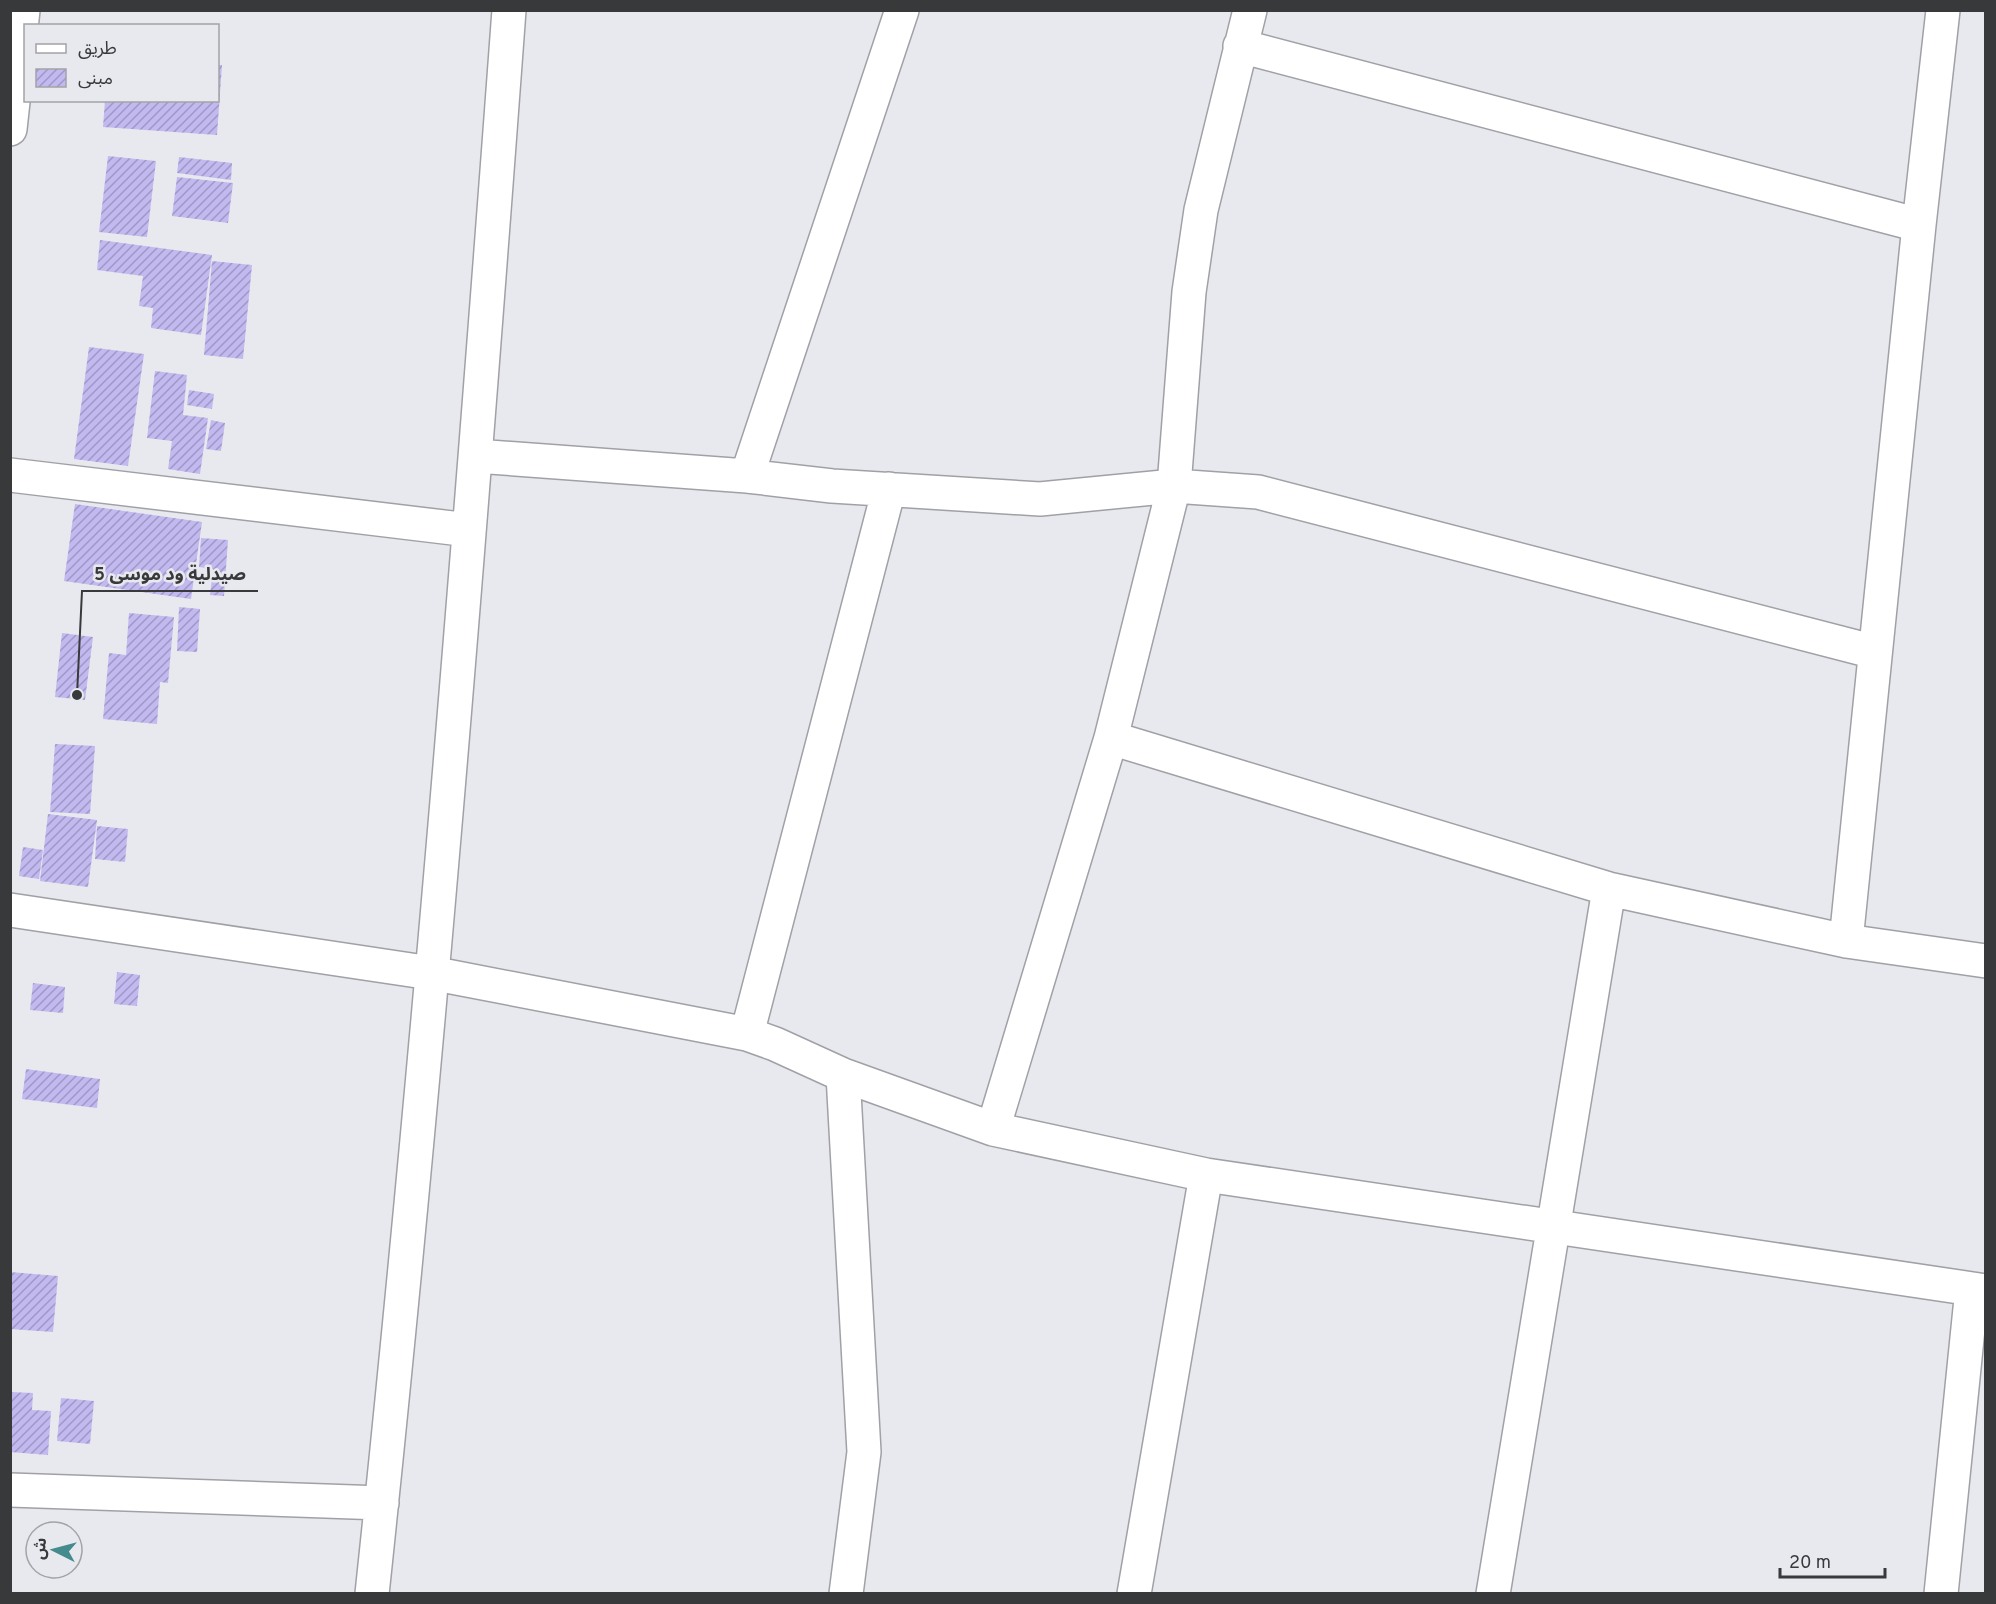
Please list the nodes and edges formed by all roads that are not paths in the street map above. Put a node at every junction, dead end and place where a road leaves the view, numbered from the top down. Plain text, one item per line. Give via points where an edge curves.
1 (23, 10) edge
2 (509, 10) edge
3 (902, 10) edge
4 (1250, 10) edge
5 (1943, 10) edge
6 (1240, 46) junction
7 (10, 129) edge
8 (1918, 225) junction
9 (476, 456) junction
10 (10, 475) edge
11 (747, 476) junction
12 (1174, 486) junction
13 (889, 489) junction
14 (469, 530) junction
15 (1875, 652) junction
16 (1111, 738) junction
17 (1609, 889) junction
18 (10, 910) edge
19 (1846, 941) junction
20 (1986, 961) edge
21 (431, 973) junction
22 (747, 1035) junction
23 (843, 1075) junction
24 (993, 1129) junction
25 (1206, 1175) junction
26 (1553, 1227) junction
27 (1979, 1290) edge
28 (10, 1490) edge
29 (382, 1503) junction
30 (372, 1593) edge
31 (846, 1593) edge
32 (1134, 1593) edge
33 (1493, 1593) edge
34 (1941, 1593) edge

1 - 7 street
2 - 9 street
3 - 11 street
4 - 6 street
5 - 8 street
6 - 8 street
6 - 12 street via 1200,222 1189,292
8 - 15 street
9 - 11 street
9 - 14 street
10 - 14 street
11 - 13 street
12 - 13 street via 1040,499
12 - 15 street via 1258,492
12 - 16 street
13 - 22 street
14 - 21 street
15 - 19 street
16 - 17 street
16 - 24 street
17 - 19 street
17 - 26 street
18 - 21 street
19 - 20 street
21 - 22 street
21 - 29 street
22 - 23 street
23 - 24 street
23 - 31 street via 864,1452
24 - 25 street
25 - 26 street
25 - 32 street
26 - 27 street
26 - 33 street
27 - 34 street
28 - 29 street
29 - 30 street

